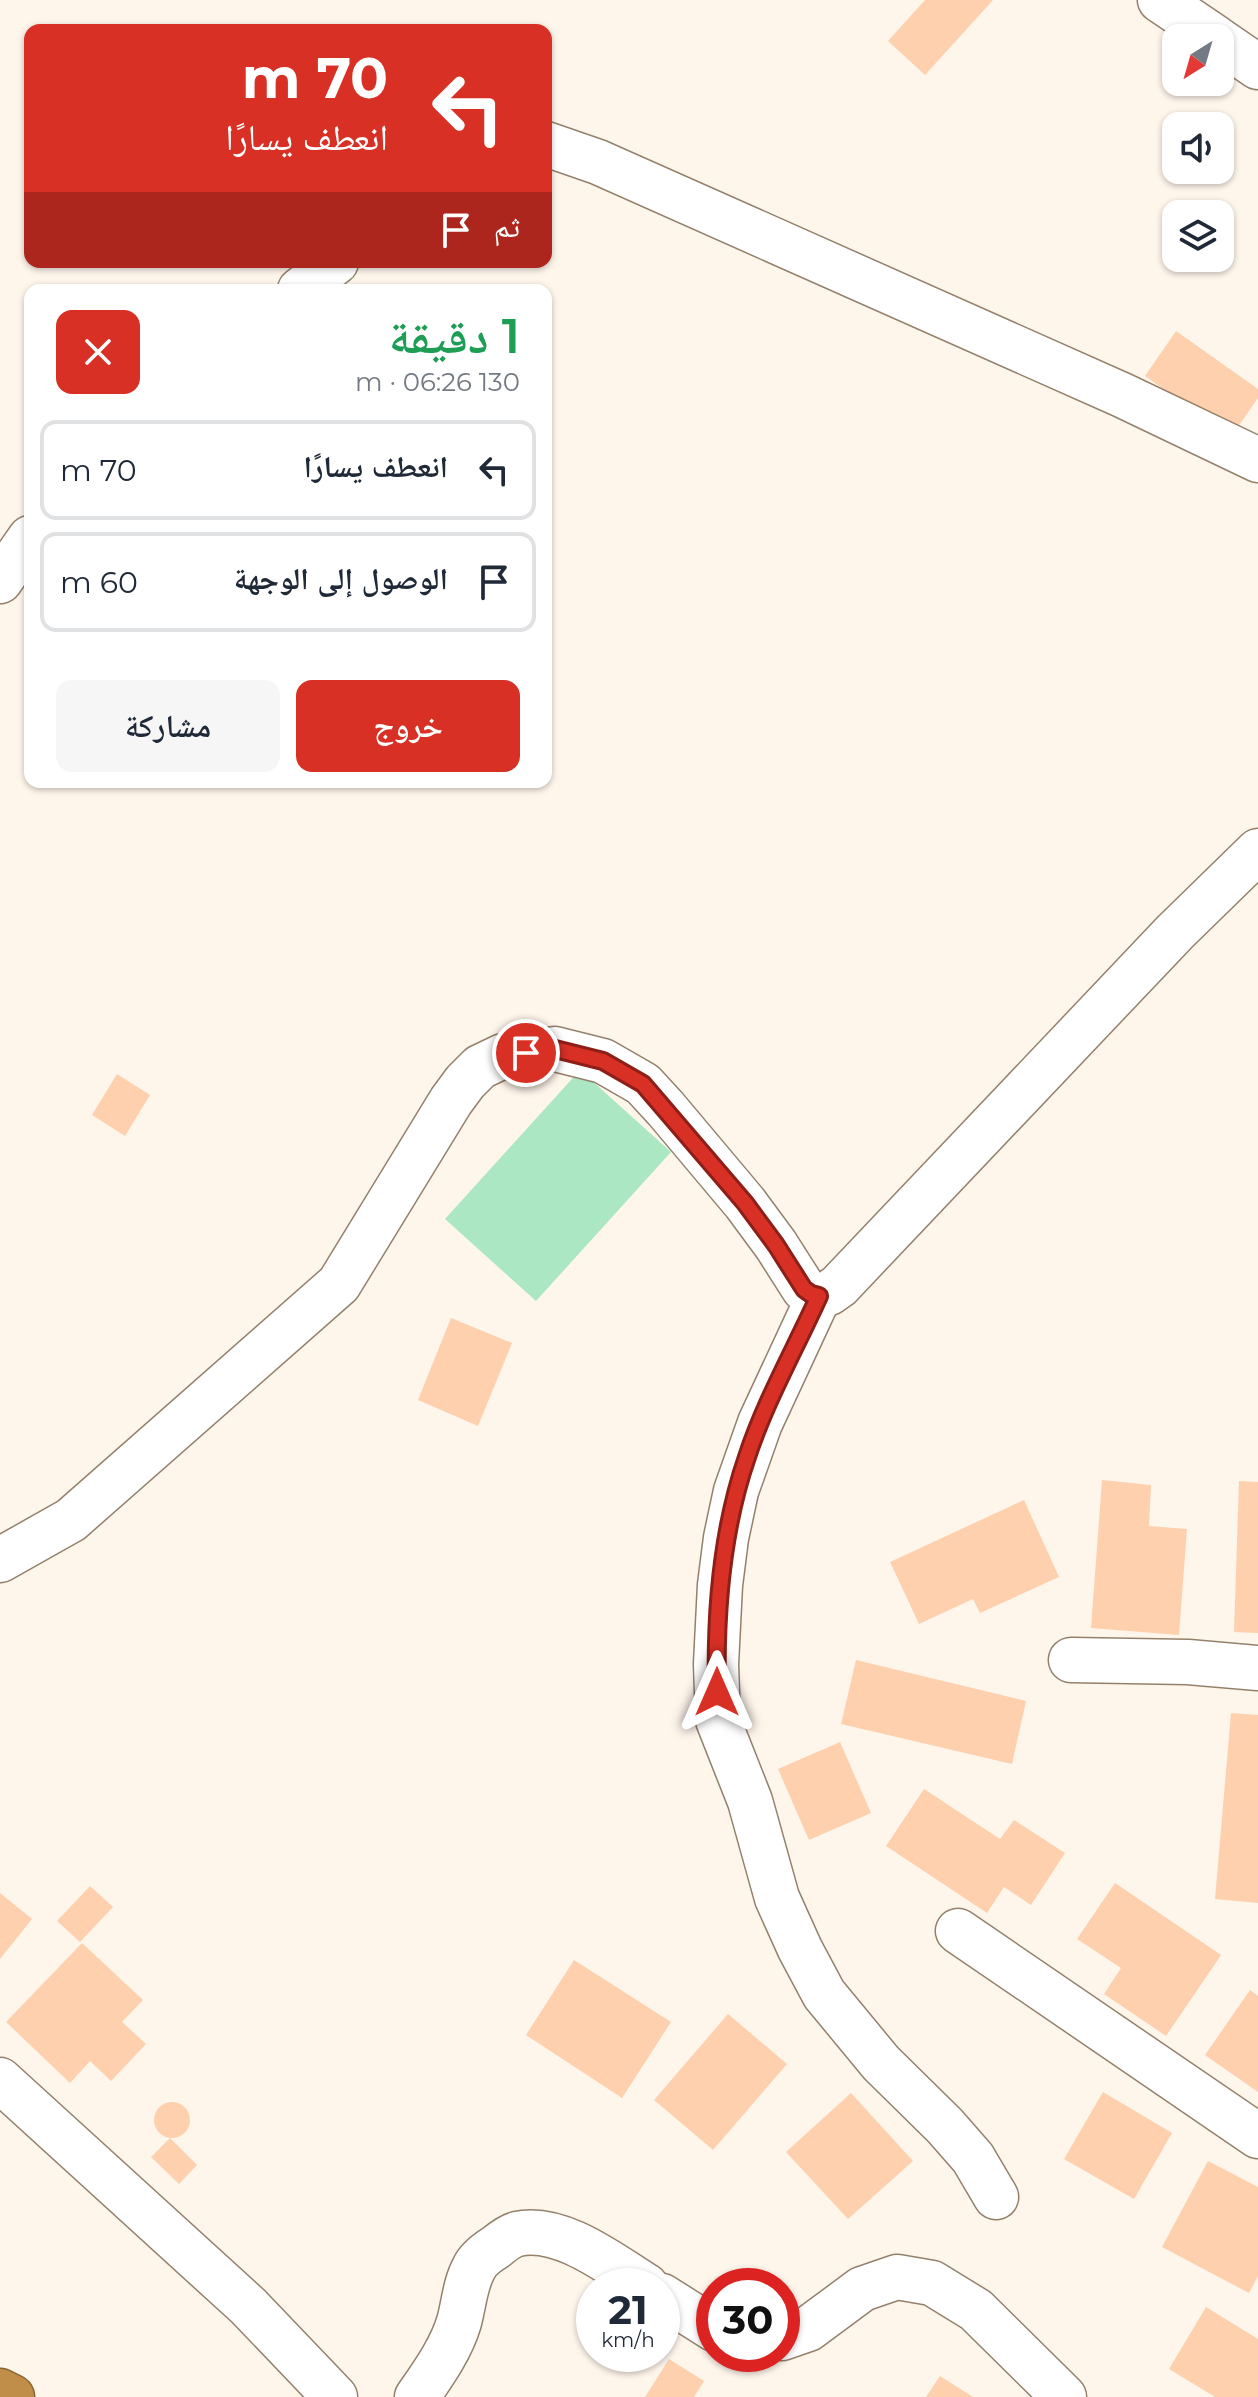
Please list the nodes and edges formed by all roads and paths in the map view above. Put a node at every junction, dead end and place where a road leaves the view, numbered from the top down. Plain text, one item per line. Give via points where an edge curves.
1 (1160, 0) edge
2 (1196, 24) edge
3 (1234, 50) edge
4 (1258, 67) edge
5 (552, 146) edge
6 (328, 268) edge
7 (308, 284) edge
8 (1258, 460) edge
9 (24, 547) edge
10 (0, 581) edge
11 (1258, 851) edge
12 (819, 1296) junction
13 (0, 1560) edge
14 (1071, 1660) dead end
15 (1258, 1668) edge
16 (958, 1931) dead end
17 (0, 2080) edge
18 (1258, 2136) edge
19 (996, 2197) dead end
20 (618, 2268) edge
21 (800, 2332) edge
22 (0, 2391) edge
23 (12, 2397) edge
24 (335, 2397) edge
25 (417, 2397) edge
26 (1064, 2397) edge

1 - 2 street
3 - 4 street
5 - 8 street via 598,162
6 - 7 street
9 - 10 street
11 - 12 street via 839,1286
12 - 13 street via 804,1289 745,1203 643,1084 603,1061 555,1049 503,1056 480,1067 458,1091 339,1284 71,1520
12 - 19 street via 760,1423 736,1491 720,1585 718,1720 750,1801 777,1898 824,1994 881,2063 973,2158
14 - 15 street
16 - 18 street
17 - 24 street via 237,2296
20 - 25 street via 559,2237 538,2232 514,2235 492,2249 475,2264 458,2324
21 - 26 street via 862,2289 897,2277 932,2283 976,2310
22 - 23 highway

